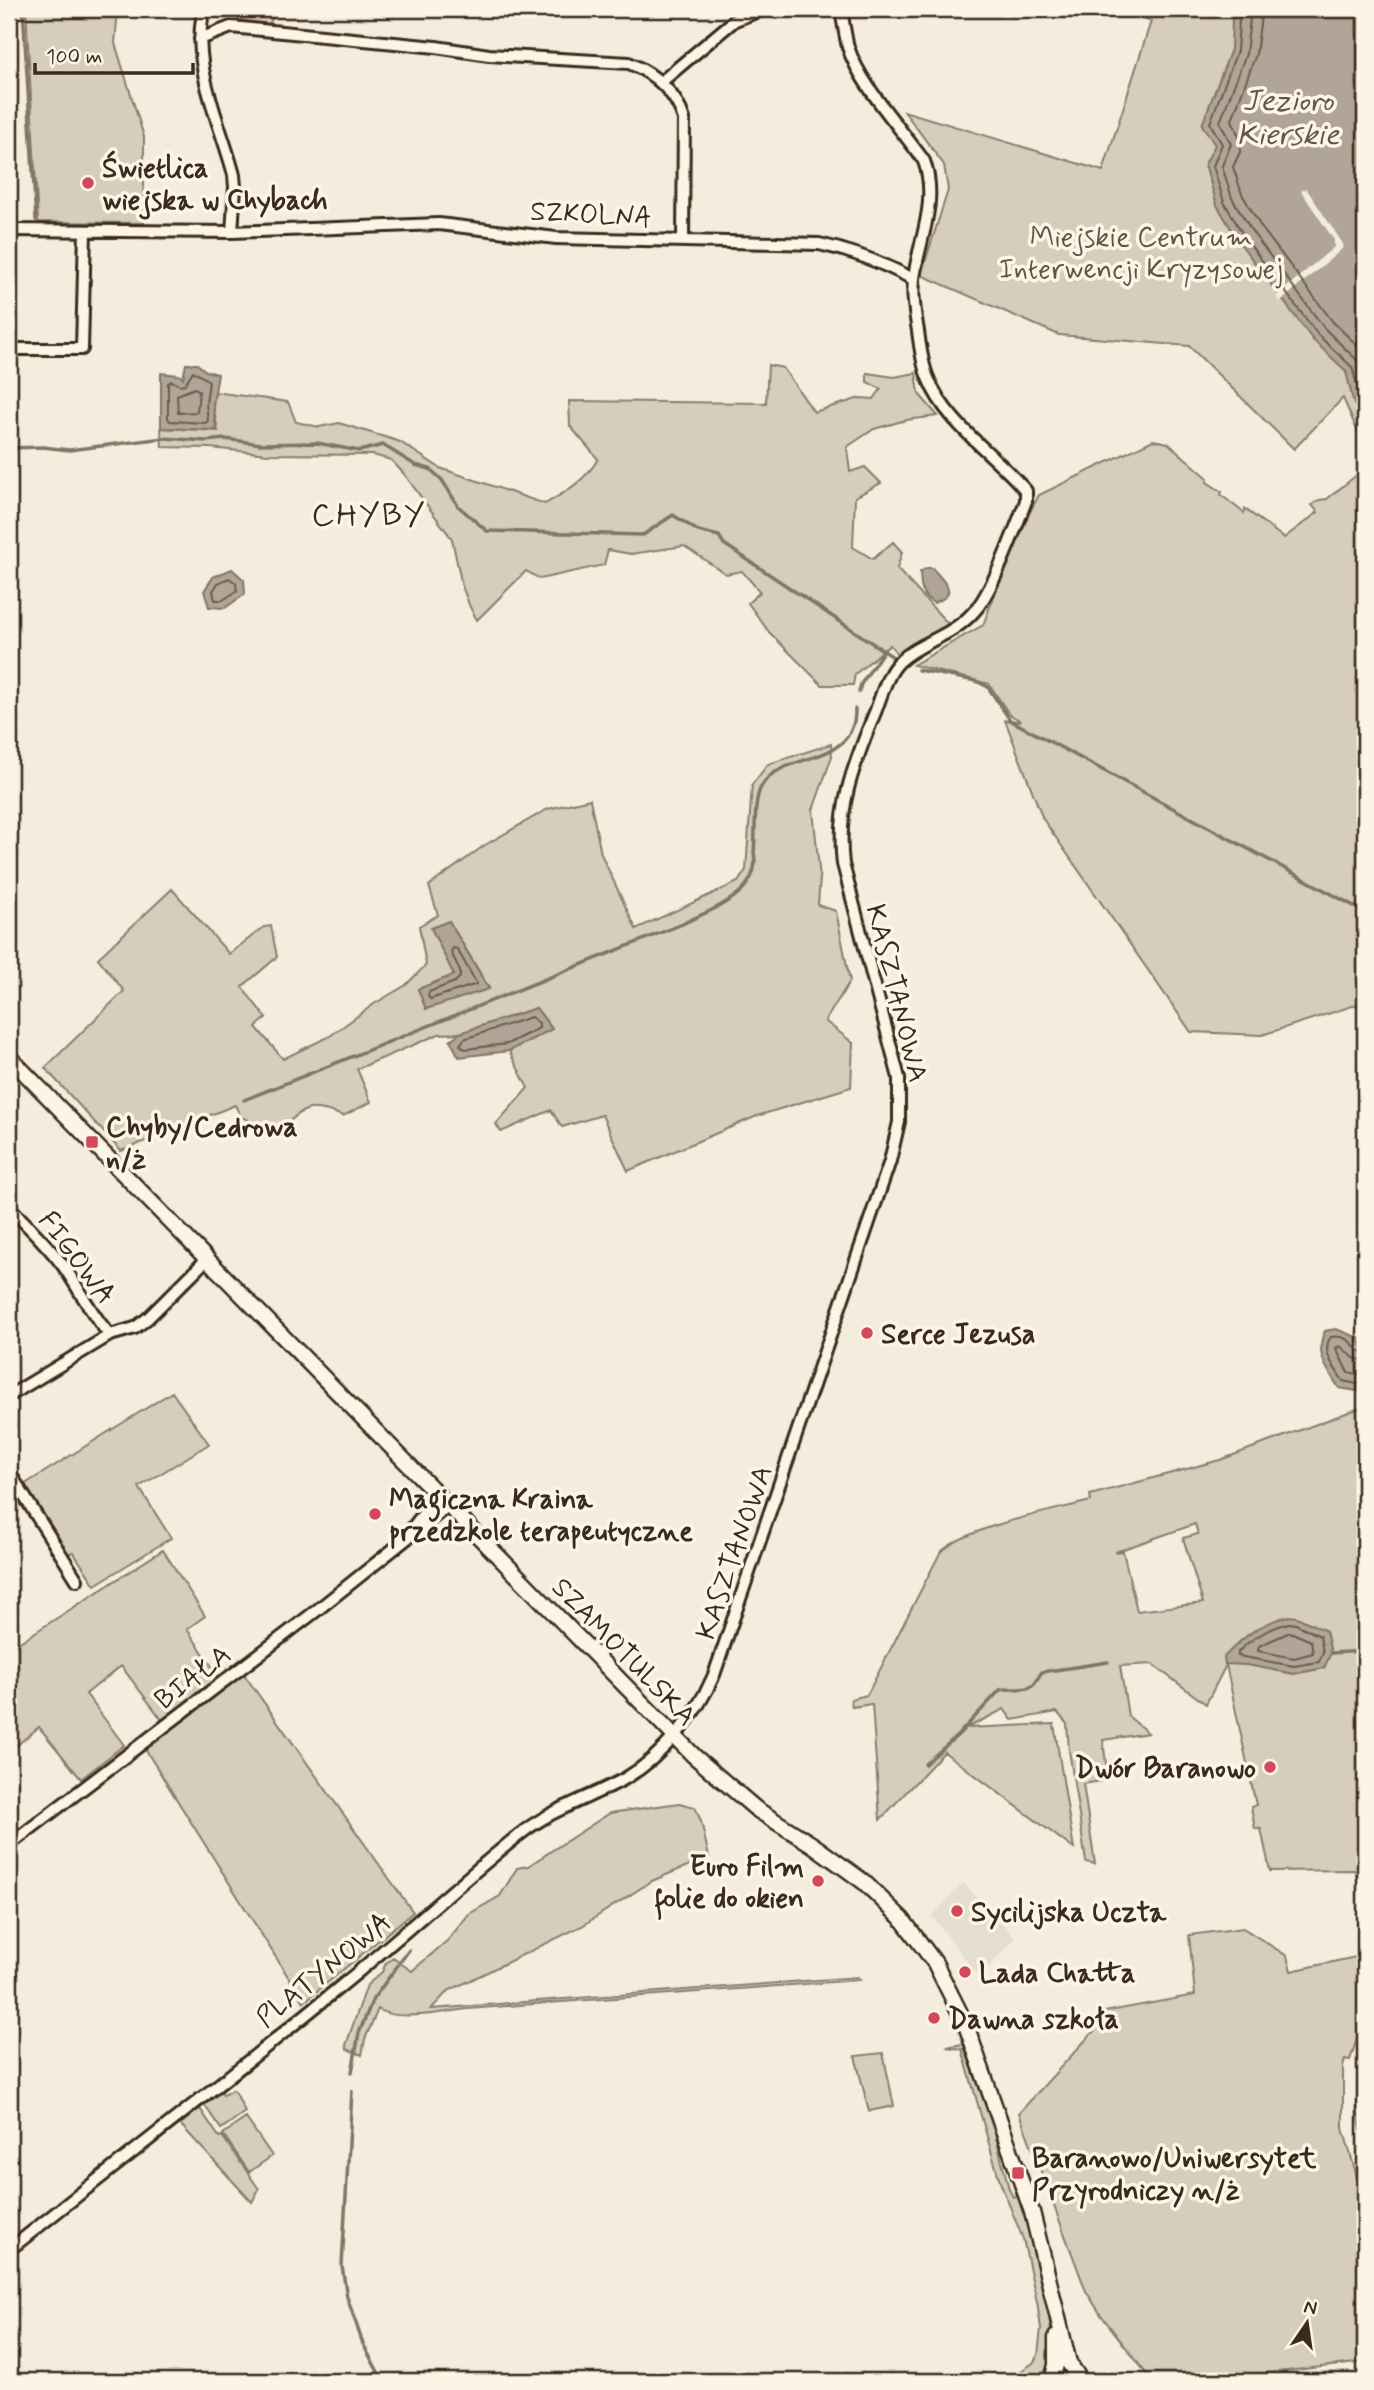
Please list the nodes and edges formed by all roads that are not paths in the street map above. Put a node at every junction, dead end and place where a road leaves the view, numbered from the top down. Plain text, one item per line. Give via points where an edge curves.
1 (204, 9) edge
2 (764, 9) edge
3 (842, 10) edge
4 (200, 39) junction
5 (661, 82) junction
6 (9, 230) edge
7 (85, 230) junction
8 (232, 232) junction
9 (683, 240) junction
10 (913, 279) junction
11 (9, 349) edge
12 (9, 1057) edge
13 (9, 1207) edge
14 (207, 1259) junction
15 (110, 1335) junction
16 (9, 1396) edge
17 (9, 1472) edge
18 (445, 1501) junction
19 (77, 1580) dead end
20 (673, 1736) junction
21 (9, 1845) edge
22 (9, 2250) edge
23 (1056, 2311) junction
24 (1081, 2380) edge
25 (1051, 2381) edge

1 - 4 street
2 - 5 street via 735,20
3 - 10 street via 853,59 929,174 928,218
4 - 5 street via 231,27 489,55 629,63
4 - 8 street via 203,71 234,175
5 - 9 street via 684,118
6 - 7 street, SZKOLNA
7 - 8 street, SZKOLNA
7 - 11 street via 82,349
8 - 9 street, SZKOLNA via 439,224 556,238
9 - 10 street, SZKOLNA via 820,244 870,258
10 - 20 street, KASZTANOWA via 927,377 948,410 1026,491 1026,501 979,606 957,628 895,667 848,783 842,811 843,864 899,1079 896,1140 714,1675 698,1707
12 - 14 street, SZAMOTULSKA
13 - 15 street, FIGOWA via 53,1254
14 - 15 street via 148,1318 135,1328
14 - 18 street, SZAMOTULSKA
15 - 16 street
17 - 19 street
18 - 20 street, SZAMOTULSKA
18 - 21 street, BIAŁA via 418,1532
20 - 22 street, PLATYNOWA via 626,1778 560,1808 520,1834 333,1993
20 - 23 street, SZAMOTULSKA via 756,1809 864,1882 928,1951 963,2017 1023,2184
23 - 24 street, SZAMOTULSKA via 1069,2363
23 - 25 street, SZAMOTULSKA via 1057,2359
24 - 25 street via 1063,2376

